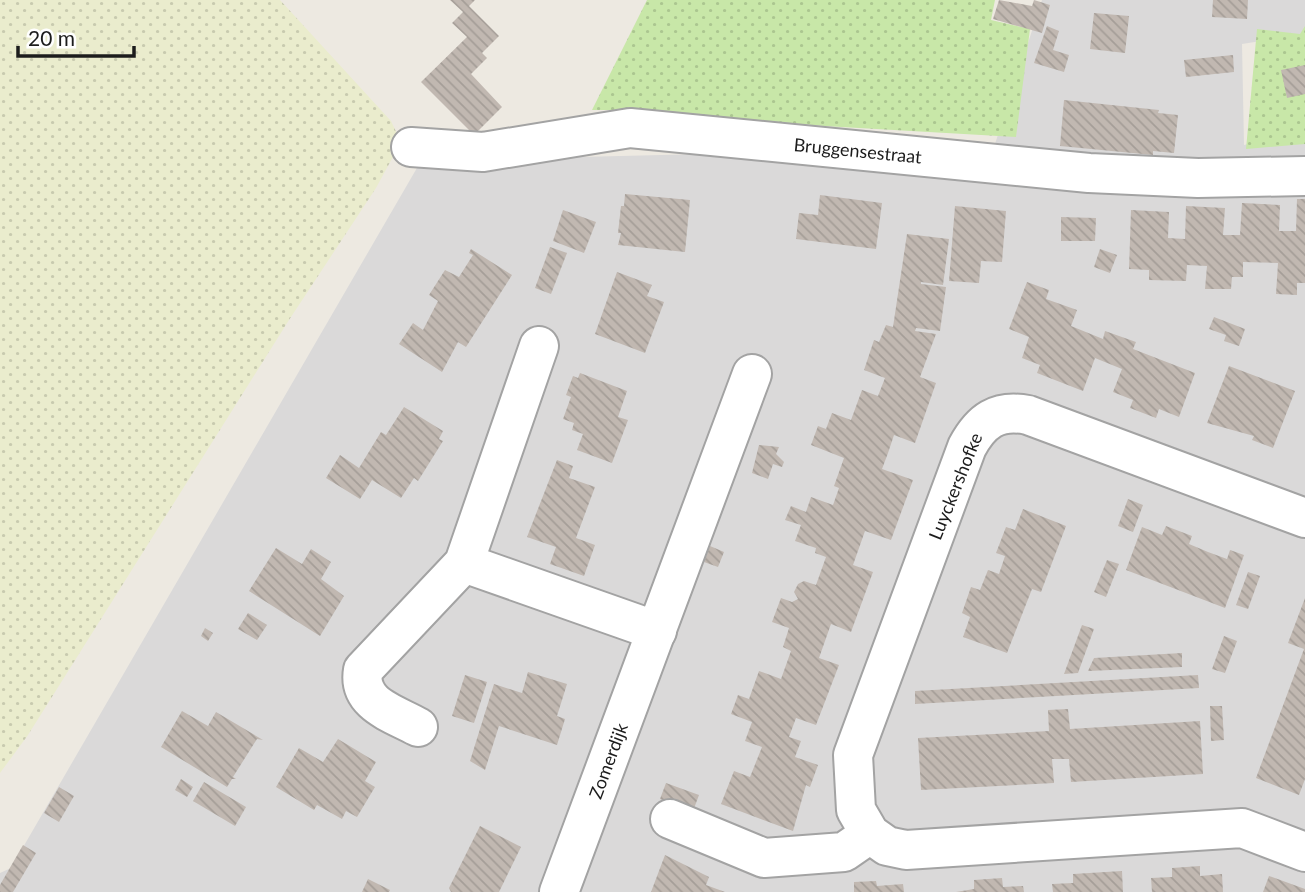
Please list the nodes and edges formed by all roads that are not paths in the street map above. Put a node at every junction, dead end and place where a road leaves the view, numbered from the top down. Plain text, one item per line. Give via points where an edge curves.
1 (411, 147) dead end
2 (1305, 176) edge
3 (539, 346) dead end
4 (752, 374) dead end
5 (1305, 518) edge
6 (464, 563) junction
7 (657, 631) junction
8 (418, 727) dead end
9 (670, 819) dead end
10 (870, 834) junction
11 (1305, 852) edge
12 (559, 892) edge

1 - 2 street, Bruggensestraat via 483,152 630,128 1089,173
3 - 6 street
4 - 7 street, Zomerdijk
5 - 10 street, Luyckershofke via 1028,415 1013,412 990,417 967,447 853,755 856,810
6 - 7 street
6 - 8 street via 363,670 361,684 368,699
7 - 12 street, Zomerdijk
9 - 10 street via 764,858 844,852
10 - 11 street via 887,846 906,850 1242,828

